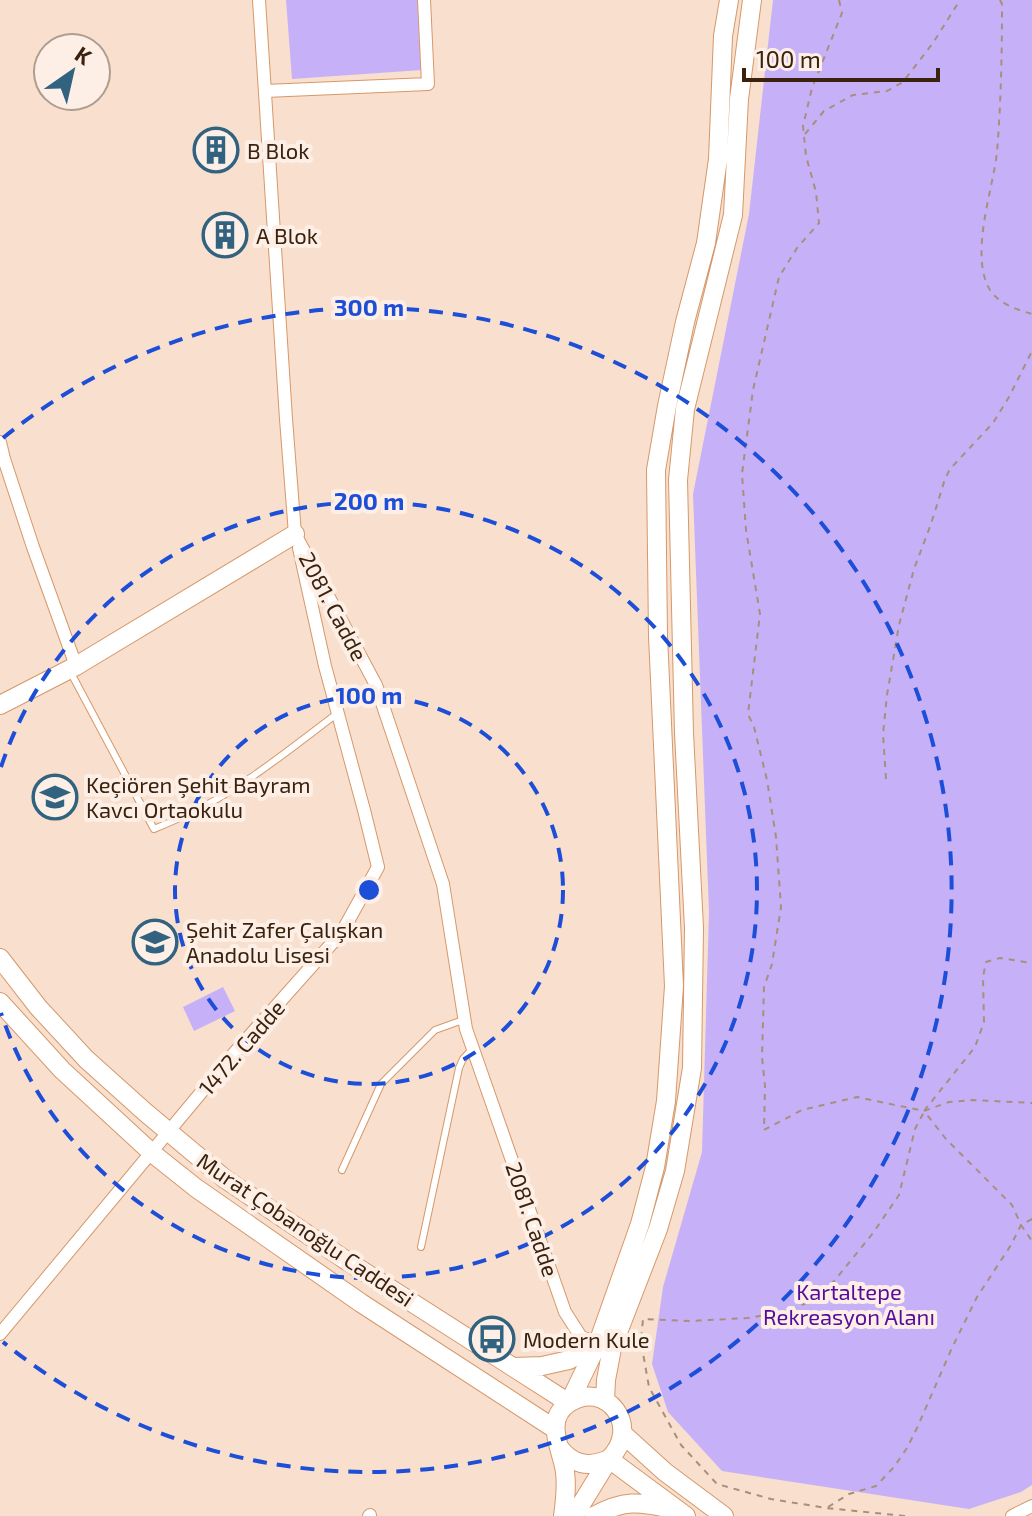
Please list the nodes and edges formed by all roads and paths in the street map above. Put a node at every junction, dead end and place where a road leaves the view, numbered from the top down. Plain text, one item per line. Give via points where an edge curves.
1 (259, 0) edge
2 (424, 0) edge
3 (729, 0) edge
4 (752, 0) edge
5 (839, 0) edge
6 (960, 0) edge
7 (1000, 0) edge
8 (265, 91) junction
9 (804, 135) junction
10 (1032, 314) edge
11 (1032, 351) edge
12 (0, 442) edge
13 (295, 534) junction
14 (72, 668) junction
15 (0, 705) edge
16 (338, 713) junction
17 (886, 779) dead end
18 (0, 958) edge
19 (1032, 963) edge
20 (0, 1002) edge
21 (465, 1020) junction
22 (473, 1048) junction
23 (1032, 1103) edge
24 (924, 1111) junction
25 (169, 1133) junction
26 (152, 1153) junction
27 (342, 1170) dead end
28 (1032, 1219) edge
29 (1021, 1225) junction
30 (1032, 1241) edge
31 (421, 1247) dead end
32 (0, 1334) edge
33 (605, 1345) junction
34 (514, 1367) junction
35 (605, 1401) junction
36 (569, 1403) junction
37 (623, 1434) junction
38 (556, 1435) junction
39 (609, 1459) junction
40 (1032, 1506) edge
41 (826, 1508) junction
42 (683, 1514) edge
43 (563, 1516) edge
44 (574, 1516) edge
45 (594, 1516) edge
46 (724, 1516) edge
47 (905, 1516) edge
48 (1012, 1516) edge

1 - 8 street, 2081. Cadde
2 - 8 street via 428,84
3 - 33 main road via 708,229 656,470 674,986 666,1101 655,1167
4 - 33 main road via 739,99 733,215 685,409 678,480 694,928 692,1068 675,1171 658,1229
5 - 9 path via 842,13 812,88
6 - 9 path via 903,82 887,91 853,95 824,111
7 - 10 path via 997,153 983,225 983,270 991,292 1011,308
8 - 13 street, 2081. Cadde
9 - 24 path via 819,223 779,277 753,390 742,474 760,614 748,714 767,780 781,907 764,987 764,1130 802,1110 857,1097
11 - 17 path via 993,423 950,469 914,569 887,695
12 - 14 street
13 - 14 main road
13 - 16 street, 1472. Cadde
13 - 21 street, 2081. Cadde via 376,685 443,884
14 - 15 main road
14 - 16 lane via 154,829 230,792
16 - 25 street, 1472. Cadde via 378,867 342,932
18 - 25 main road, Murat Çobanoğlu Caddesi via 86,1059
19 - 24 path via 1000,958 986,962 984,1022 975,1047
20 - 26 main road, Murat Çobanoğlu Caddesi via 62,1070
21 - 22 street, 2081. Cadde
21 - 27 lane via 435,1030 381,1084
22 - 31 lane via 459,1068
22 - 33 street, 2081. Cadde via 565,1312 581,1337
23 - 24 path via 972,1100
24 - 29 path via 1012,1205
24 - 41 path via 899,1195 817,1298 789,1311 748,1318 643,1319 641,1342 649,1387 681,1445 717,1484
25 - 26 street, 1472. Cadde
25 - 34 main road, Murat Çobanoğlu Caddesi via 272,1211
26 - 32 street, 1472. Cadde
26 - 38 main road, Murat Çobanoğlu Caddesi
28 - 29 path
29 - 30 path
29 - 41 path via 977,1297 894,1467 876,1486
33 - 34 main road via 569,1360
33 - 35 main road
33 - 36 main road
34 - 36 main road, Murat Çobanoğlu Caddesi
35 - 36 main road via 586,1397
35 - 37 main road via 619,1415
36 - 38 main road via 560,1412
37 - 39 main road
37 - 46 main road
38 - 39 main road via 561,1450 578,1463
38 - 43 main road via 566,1490
39 - 42 main road
39 - 44 main road
40 - 48 street
41 - 47 path
42 - 45 main road via 633,1502

